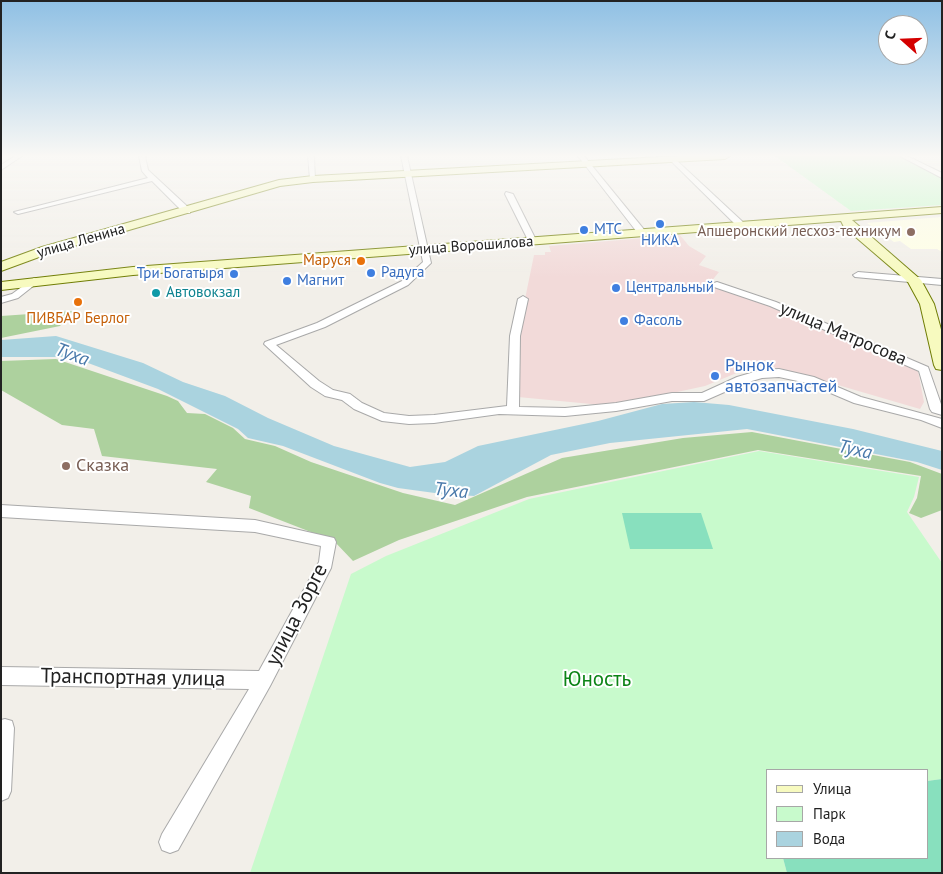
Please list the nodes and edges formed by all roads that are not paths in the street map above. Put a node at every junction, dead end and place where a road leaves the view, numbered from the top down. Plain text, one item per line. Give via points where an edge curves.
1 (80, 197) edge
2 (171, 197) edge
3 (234, 197) edge
4 (412, 197) edge
5 (510, 197) edge
6 (613, 197) edge
7 (711, 197) edge
8 (942, 210) edge
9 (187, 211) junction
10 (18, 212) dead end
11 (844, 217) junction
12 (742, 226) junction
13 (643, 234) junction
14 (534, 242) junction
15 (425, 249) junction
16 (1, 267) edge
17 (858, 275) dead end
18 (34, 280) junction
19 (914, 280) junction
20 (942, 282) edge
21 (717, 285) dead end
22 (1, 286) edge
23 (523, 299) dead end
24 (1, 300) edge
25 (938, 333) edge
26 (942, 365) edge
27 (513, 410) junction
28 (942, 411) edge
29 (942, 424) edge
30 (1, 511) edge
31 (1, 676) edge
32 (264, 680) junction
33 (5, 728) dead end
34 (1, 790) edge
35 (170, 842) dead end

1 - 10 street
2 - 9 street
3 - 9 main road, улица Ленина
4 - 15 street
5 - 14 street
6 - 13 street
7 - 12 street
8 - 11 main road, улица Ворошилова
9 - 16 main road, улица Ленина via 46,250
11 - 12 main road, улица Ворошилова
11 - 19 main road via 848,224
12 - 13 main road, улица Ворошилова
13 - 14 main road, улица Ворошилова
14 - 15 main road, улица Ворошилова
15 - 18 main road, улица Ворошилова
15 - 27 street via 427,263 405,283 321,325 270,344 315,384 382,418 434,419
17 - 19 street
18 - 22 main road, улица Ворошилова
18 - 24 street via 15,296
19 - 20 street
19 - 25 main road
21 - 28 street, улица Матросова via 773,304 924,369 936,409
23 - 27 street via 515,336
25 - 26 main road
27 - 29 street via 566,412 672,397 704,397 760,374 779,373 810,380 851,397
30 - 32 street, улица Зорге via 255,526 329,542 326,563
31 - 32 street, Транспортная улица
32 - 35 street, улица Зорге
33 - 34 street

